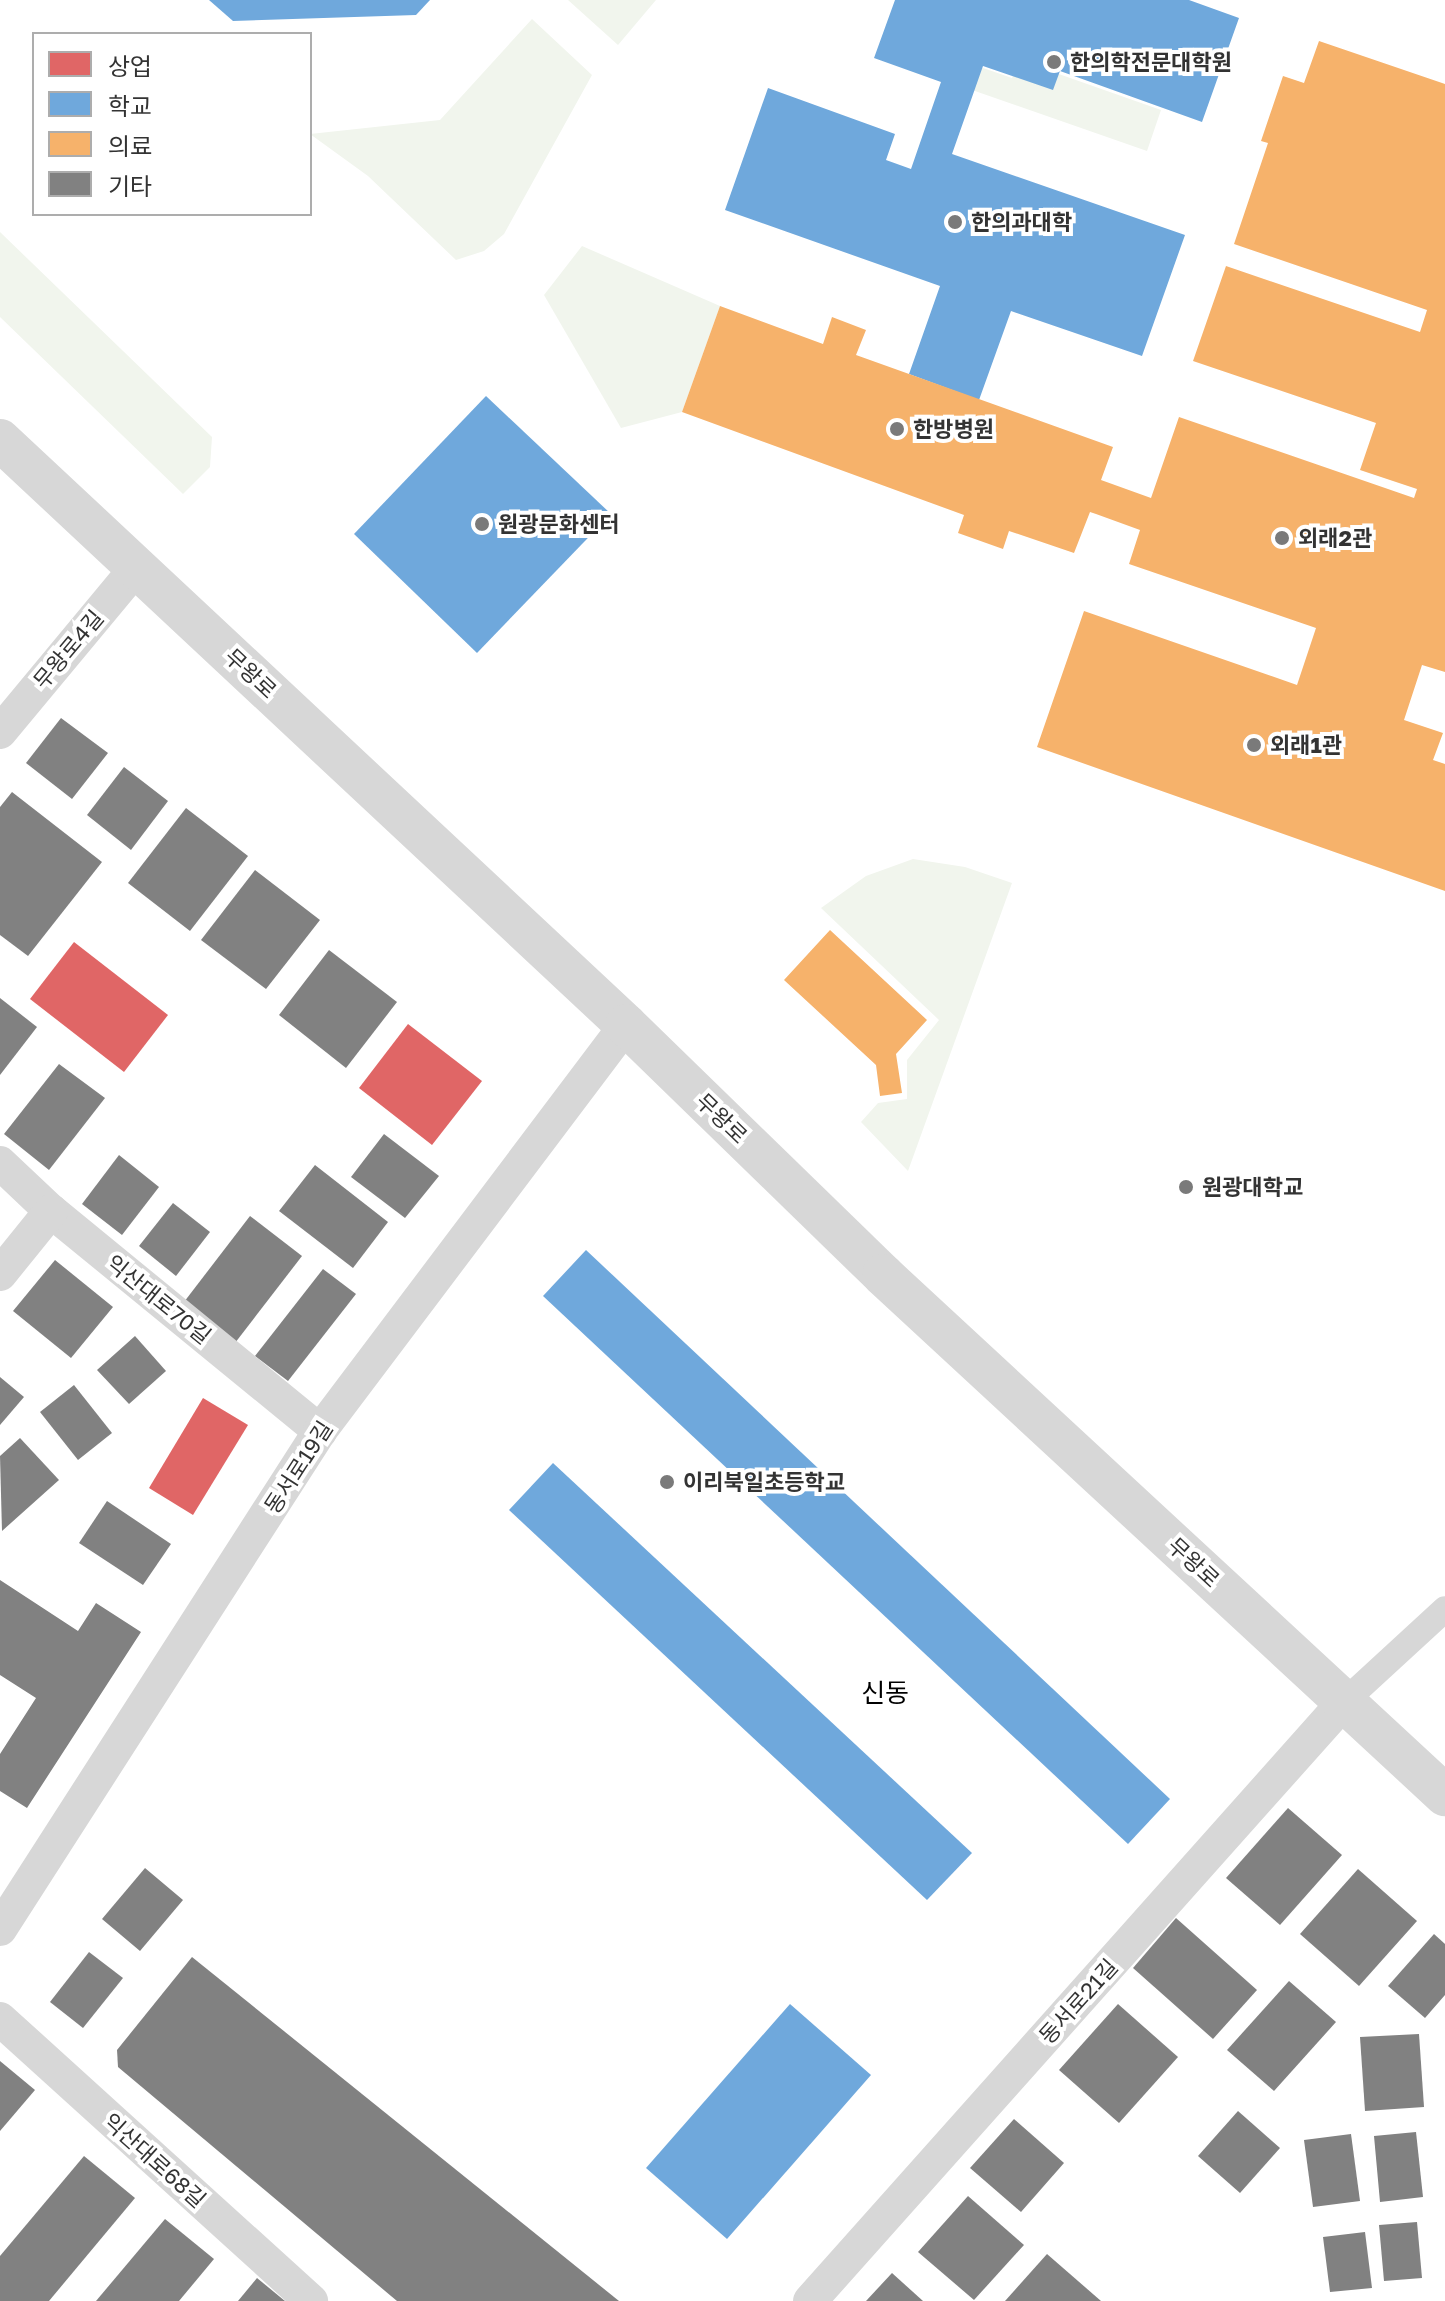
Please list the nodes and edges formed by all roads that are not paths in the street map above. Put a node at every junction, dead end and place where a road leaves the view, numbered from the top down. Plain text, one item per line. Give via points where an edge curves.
1 (0, 440) edge
2 (137, 567) junction
3 (0, 732) edge
4 (626, 1025) junction
5 (0, 1163) edge
6 (51, 1211) junction
7 (0, 1274) edge
8 (320, 1431) junction
9 (1445, 1609) edge
10 (1344, 1702) junction
11 (1445, 1795) edge
12 (0, 1929) edge
13 (0, 2019) edge
14 (311, 2301) edge
15 (811, 2301) edge

1 - 2 street, 무왕로
2 - 3 street, 무왕로4길
2 - 4 street, 무왕로
4 - 8 street, 동서로19길
4 - 10 street, 무왕로 via 883,1275
5 - 6 street, 익산대로70길
6 - 7 street
6 - 8 street, 익산대로70길
8 - 12 street, 동서로19길
9 - 10 street
10 - 11 street, 무왕로
10 - 15 street, 동서로21길
13 - 14 street, 익산대로68길

